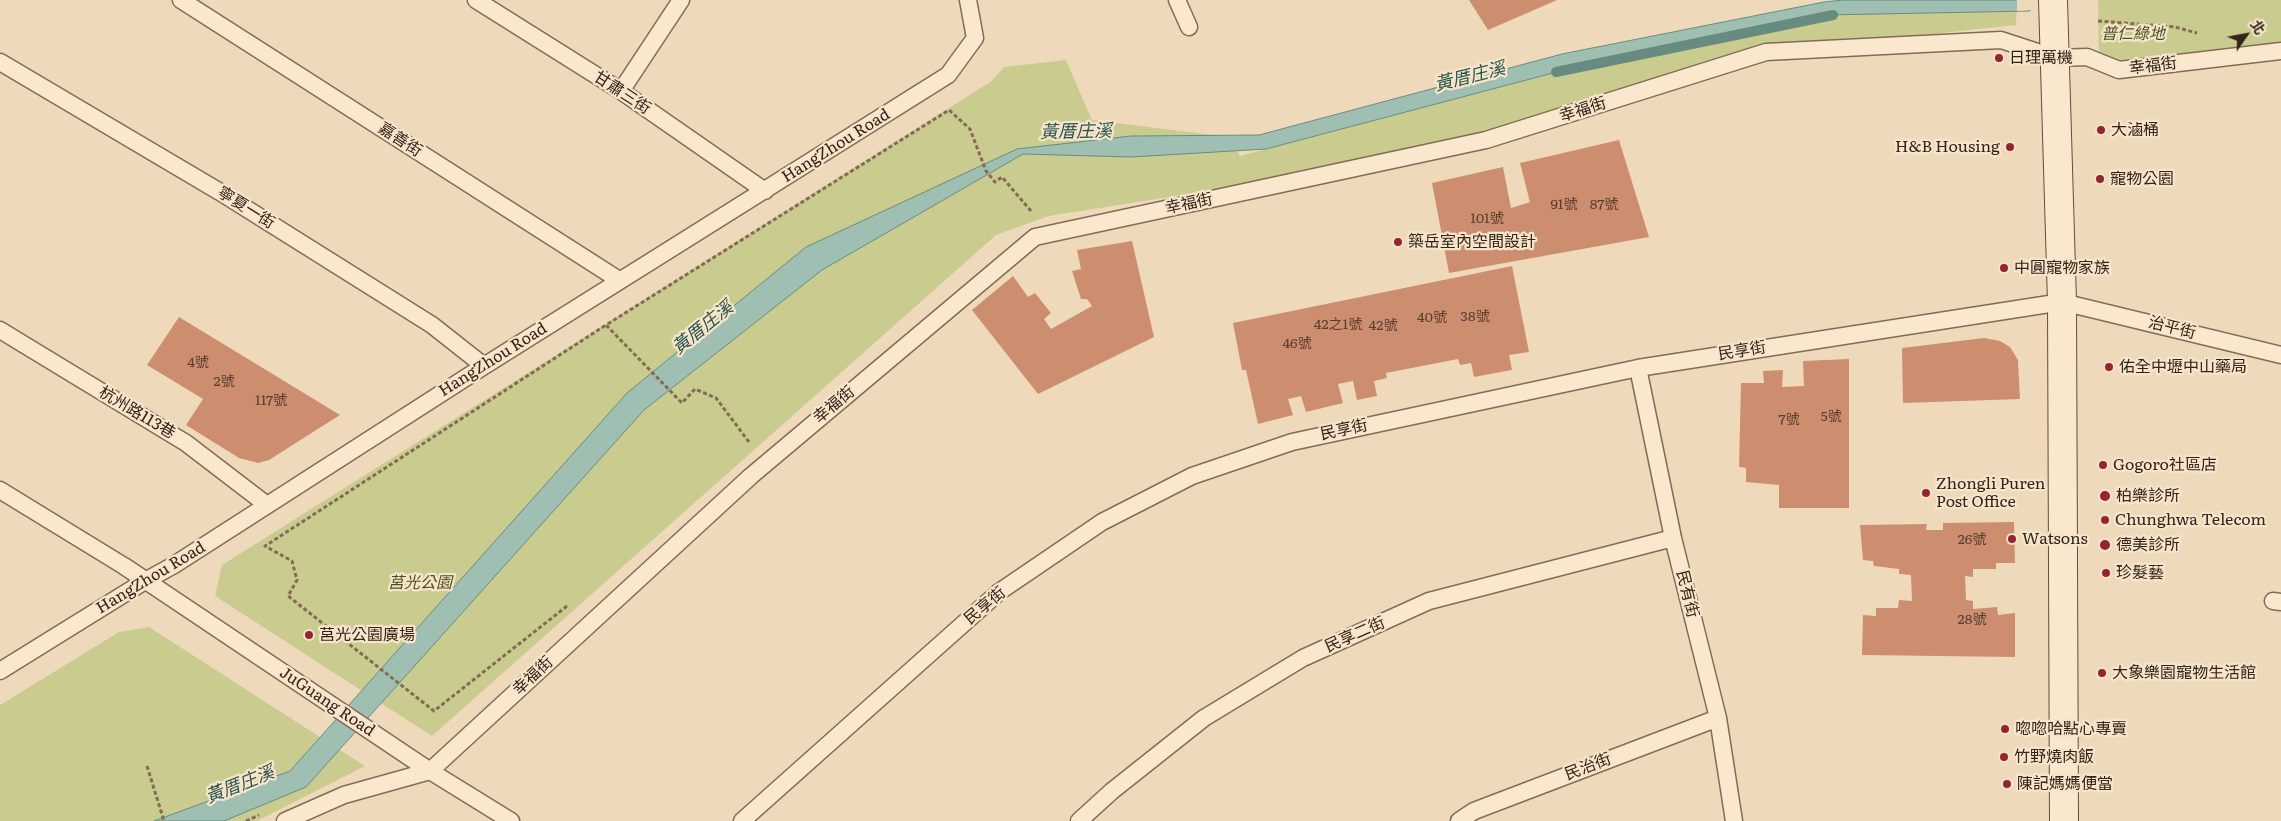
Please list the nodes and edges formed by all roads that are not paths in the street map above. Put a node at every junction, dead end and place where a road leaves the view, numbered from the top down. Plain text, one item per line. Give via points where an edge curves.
1 (181, 0) edge
2 (476, 0) edge
3 (681, 0) edge
4 (968, 0) edge
5 (1177, 0) edge
6 (2053, 4) edge
7 (1189, 27) dead end
8 (2281, 51) edge
9 (2056, 58) junction
10 (0, 62) edge
11 (621, 91) junction
12 (765, 191) junction
13 (619, 280) junction
14 (2062, 302) junction
15 (0, 330) edge
16 (2281, 355) edge
17 (484, 366) junction
18 (1638, 368) junction
19 (0, 490) edge
20 (268, 505) junction
21 (1673, 538) junction
22 (145, 581) junction
23 (0, 671) edge
24 (1718, 718) junction
25 (430, 771) junction
26 (285, 821) edge
27 (511, 821) edge
28 (742, 821) edge
29 (1079, 821) edge
30 (1459, 821) edge
31 (1734, 821) edge
32 (2064, 821) edge

1 - 13 lane, 嘉善街
2 - 11 lane, 甘肅三街
3 - 11 lane
4 - 12 lane, HangZhou Road via 975,38 948,75
5 - 7 lane
6 - 9 main road
8 - 9 lane, 幸福街 via 2119,70 2087,57
9 - 14 main road
9 - 25 lane, 幸福街 via 2001,40 1766,52 1486,140 1035,237 751,476
10 - 17 lane, 寧夏一街 via 220,192 432,325
11 - 12 lane, 甘肅三街
12 - 13 lane, HangZhou Road
13 - 17 lane, HangZhou Road
14 - 16 lane, 治平街
14 - 18 lane, 民享街
14 - 32 main road
15 - 20 lane, 杭州路113巷 via 186,443
17 - 20 lane, HangZhou Road
18 - 21 lane, 民有街
18 - 28 lane, 民享街 via 1292,442 1192,476 1102,522 999,592
19 - 22 lane, JuGuang Road
20 - 22 lane, HangZhou Road
21 - 24 lane, 民有街
21 - 29 lane, 民享二街 via 1429,601 1303,658 1204,718
22 - 23 lane, HangZhou Road
22 - 25 lane, JuGuang Road
24 - 30 lane, 民治街 via 1474,811
24 - 31 lane, 民有街
25 - 26 lane, 幸福街 via 344,795
25 - 27 lane, JuGuang Road

